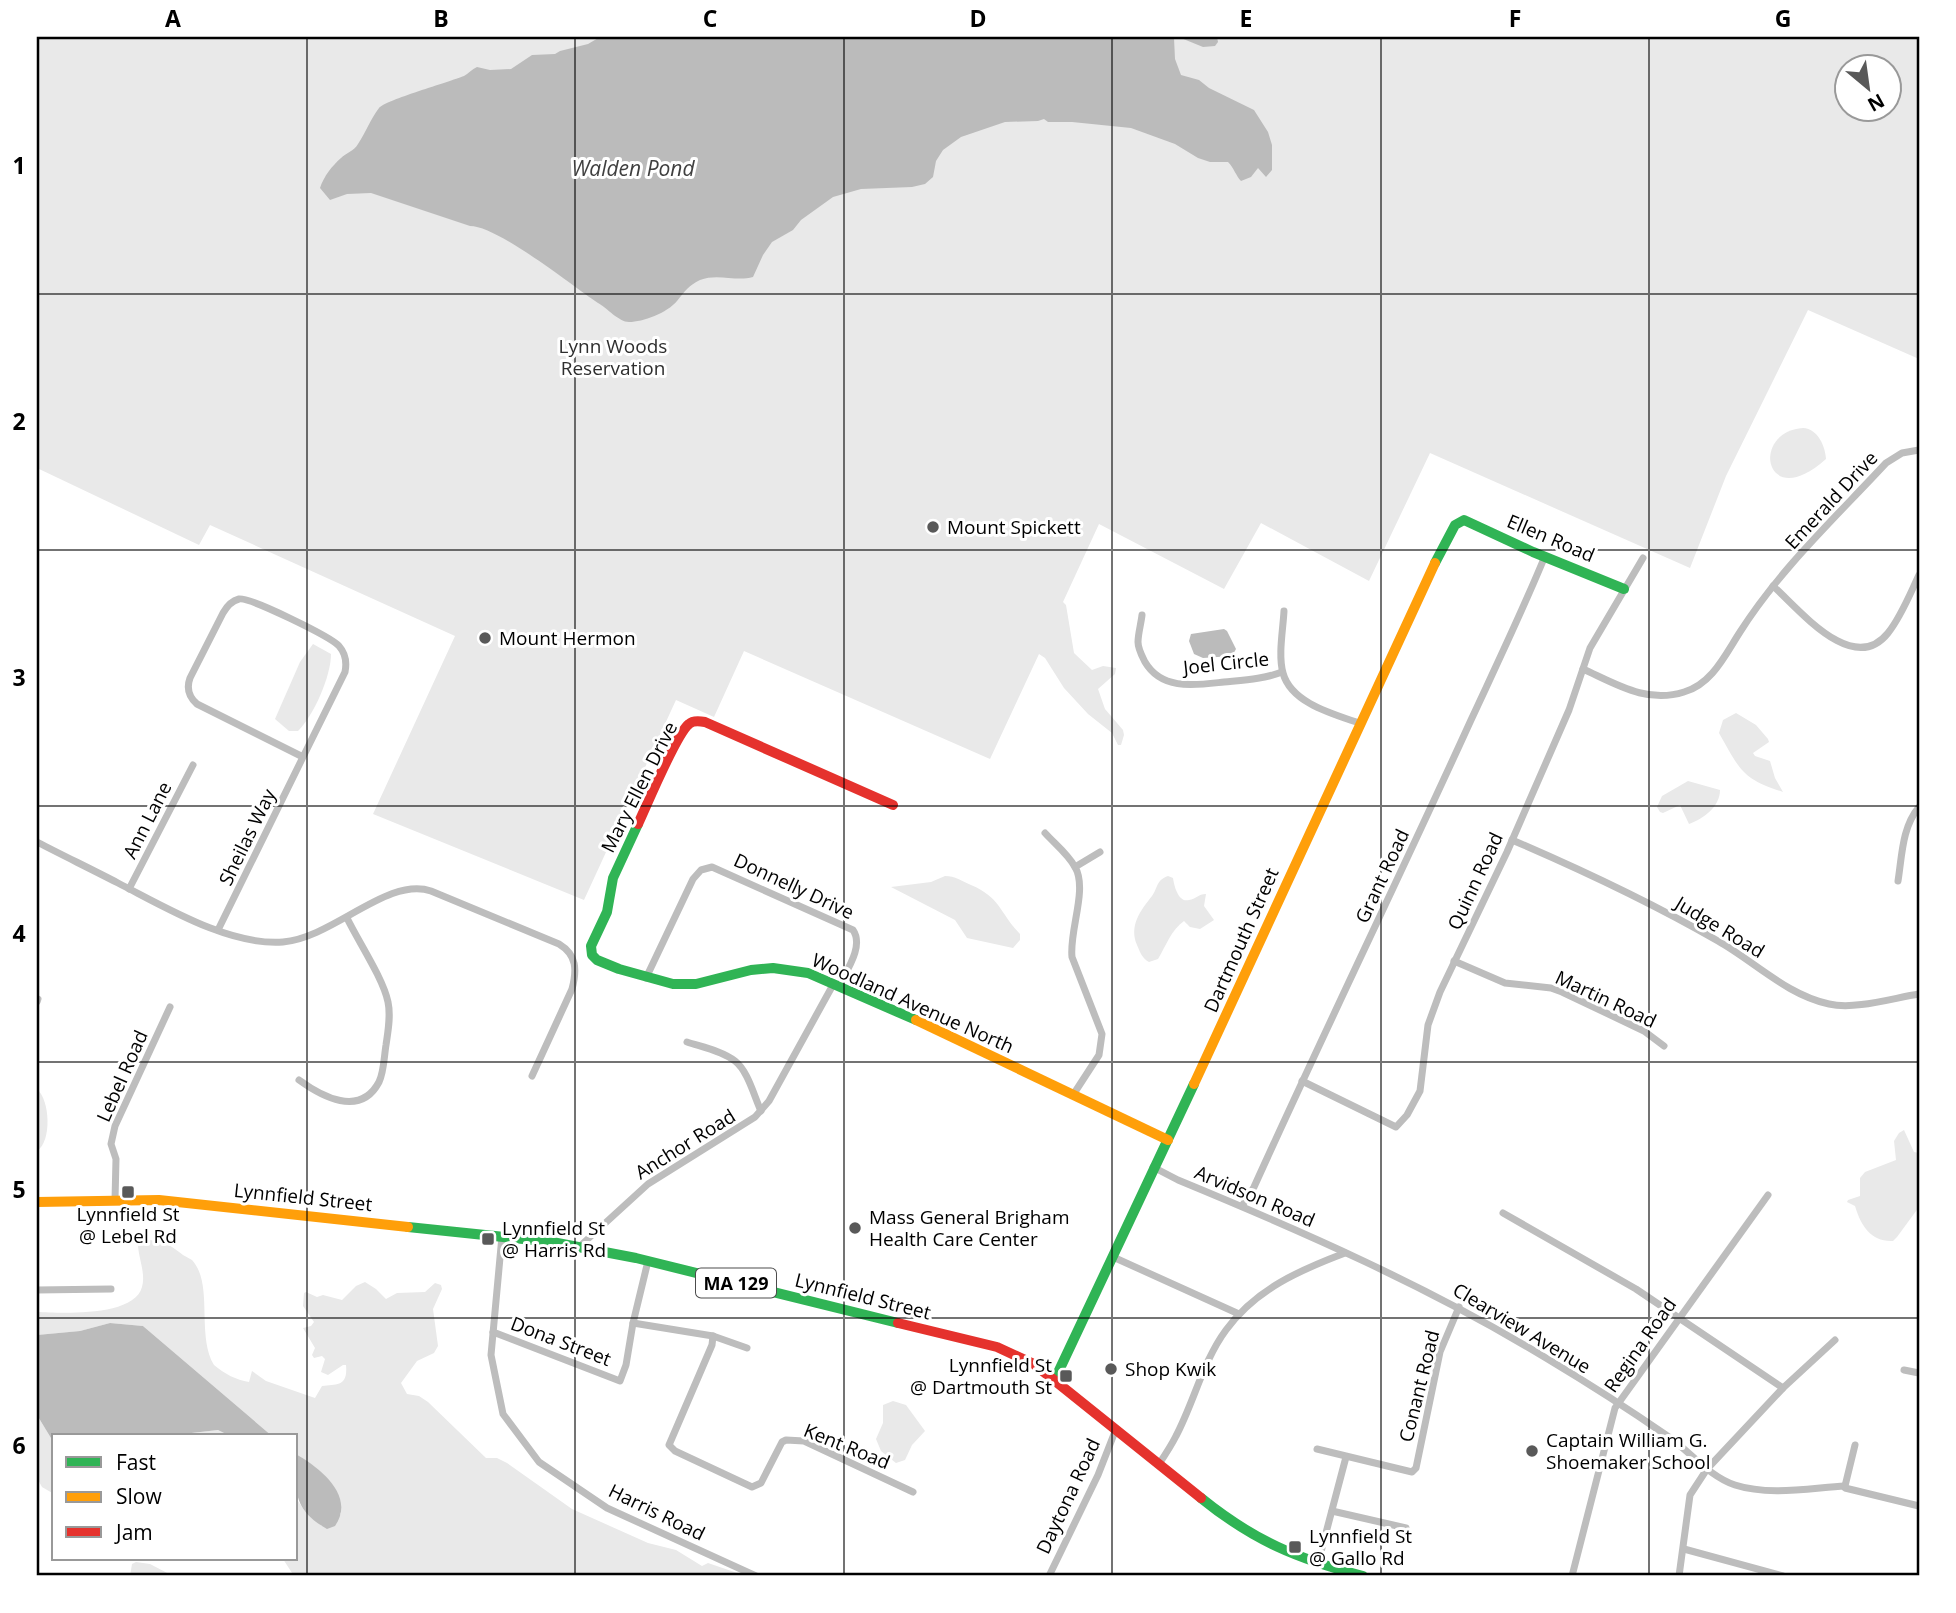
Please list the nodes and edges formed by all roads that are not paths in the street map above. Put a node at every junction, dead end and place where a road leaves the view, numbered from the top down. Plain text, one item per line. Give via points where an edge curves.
1 (1919, 450) edge
2 (1464, 520) joint
3 (1545, 556) junction
4 (1643, 558) dead end
5 (1919, 575) edge
6 (1773, 586) junction
7 (1624, 589) junction
8 (1284, 611) dead end
9 (1142, 615) dead end
10 (1583, 669) junction
11 (1282, 672) junction
12 (1359, 723) junction
13 (303, 757) junction
14 (193, 765) dead end
15 (893, 805) dead end
16 (1919, 807) edge
17 (1045, 834) dead end
18 (1512, 840) junction
19 (37, 842) edge
20 (1100, 852) dead end
21 (1075, 867) junction
22 (1898, 881) dead end
23 (129, 889) junction
24 (347, 918) junction
25 (218, 930) junction
26 (592, 955) joint
27 (1454, 961) junction
28 (646, 978) junction
29 (837, 984) junction
30 (1919, 994) edge
31 (170, 1007) dead end
32 (687, 1042) dead end
33 (1664, 1046) dead end
34 (532, 1076) dead end
35 (299, 1080) dead end
36 (1302, 1081) junction
37 (1073, 1095) junction
38 (761, 1111) junction
39 (1168, 1140) junction
40 (1153, 1167) junction
41 (1768, 1195) dead end
42 (115, 1200) junction
43 (37, 1202) edge
44 (1242, 1206) junction
45 (1503, 1213) dead end
46 (502, 1235) junction
47 (579, 1247) junction
48 (1345, 1253) junction
49 (1113, 1257) junction
50 (648, 1261) junction
51 (111, 1289) dead end
52 (37, 1290) edge
53 (1459, 1307) junction
54 (1239, 1314) junction
55 (1679, 1317) junction
56 (633, 1323) junction
57 (492, 1332) junction
58 (713, 1336) junction
59 (1835, 1340) dead end
60 (747, 1348) dead end
61 (1904, 1370) dead end
62 (1919, 1373) edge
63 (1055, 1379) junction
64 (1783, 1388) junction
65 (1618, 1404) junction
66 (1116, 1429) junction
67 (1856, 1445) dead end
68 (1317, 1449) dead end
69 (1346, 1457) junction
70 (1159, 1464) junction
71 (1707, 1469) junction
72 (1845, 1486) junction
73 (913, 1492) dead end
74 (1919, 1506) edge
75 (1332, 1511) junction
76 (1406, 1528) dead end
77 (1684, 1549) junction
78 (1318, 1563) junction
79 (756, 1576) edge
80 (1049, 1576) edge
81 (1363, 1576) edge
82 (1572, 1576) edge
83 (1679, 1576) edge
84 (1783, 1576) edge

1 - 6 street, Emerald Drive via 1889,461
2 - 3 street, Ellen Road
2 - 12 street, Dartmouth Street via 1455,525 1444,544
3 - 7 street, Ellen Road
3 - 36 street, Grant Road
4 - 7 street, Quinn Road
5 - 6 street via 1887,634 1860,648 1835,640
6 - 10 street, Emerald Drive via 1709,678 1687,692 1637,693
7 - 10 street, Quinn Road
8 - 11 street
9 - 11 street, Joel Circle via 1138,647 1149,668 1161,678 1195,685
10 - 18 street, Quinn Road
11 - 12 street via 1300,696
12 - 39 street, Dartmouth Street
13 - 13 street, Sheilas Way via 345,672 344,653 334,642 301,624 250,600 235,600 223,612 190,678 190,696 197,704
13 - 25 street, Sheilas Way
14 - 23 street, Ann Lane
15 - 26 street, Mary Ellen Drive via 705,722 690,723 617,869
16 - 22 street via 1908,826
17 - 21 street
18 - 27 street, Quinn Road
18 - 30 street, Judge Road via 1686,923 1783,985 1820,1001 1849,1005
19 - 23 street
20 - 21 street
21 - 37 street via 1079,885 1072,957 1102,1040 1096,1061
23 - 25 street
24 - 25 street via 310,936 280,942 250,940
24 - 34 street via 393,892 423,888 568,951 576,976
24 - 35 street via 387,999 381,1077 364,1096 342,1102 326,1098
26 - 28 street, Woodland Avenue North
27 - 33 street, Martin Road via 1505,983 1562,992 1644,1031
27 - 36 street, Quinn Road via 1428,1025 1420,1091 1395,1127
28 - 29 street, Woodland Avenue North via 683,985 773,968 797,970
28 - 29 street, Donnelly Drive via 692,879 712,867 853,930 858,946
29 - 37 street, Woodland Avenue North
29 - 38 street, Anchor Road
31 - 42 street, Lebel Road via 115,1126 111,1144 116,1159
32 - 38 street via 737,1062
36 - 44 street, Grant Road
37 - 39 street, Woodland Avenue North
38 - 47 street, Anchor Road via 748,1124 648,1184
39 - 40 street, Dartmouth Street
40 - 44 street, Arvidson Road
40 - 49 street, Dartmouth Street
41 - 55 street, Regina Road
42 - 43 street, Lynnfield Street / MA 129
42 - 46 street, Lynnfield Street / MA 129 via 159,1199
44 - 48 street, Arvidson Road
45 - 55 street
46 - 47 street, Lynnfield Street / MA 129
46 - 57 street, Harris Road
47 - 50 street, Lynnfield Street / MA 129
48 - 53 street, Clearview Avenue
48 - 54 street via 1302,1269
49 - 54 street
49 - 63 street, Dartmouth Street
50 - 56 street, Dona Street
50 - 63 street, Lynnfield Street / MA 129 via 997,1347
51 - 52 street
53 - 65 street, Clearview Avenue
53 - 69 street, Conant Road via 1440,1352 1416,1468 1412,1472
54 - 70 street via 1224,1332
55 - 64 street
55 - 65 street, Regina Road
56 - 57 street, Dona Street via 620,1381
56 - 58 street
57 - 79 street, Harris Road via 491,1355 503,1414 539,1462 607,1508
58 - 60 street
58 - 73 street, Kent Road via 669,1445 675,1451 752,1487 761,1483 782,1442 804,1441
59 - 64 street
61 - 62 street
63 - 66 street, Lynnfield Street / MA 129
64 - 71 street
65 - 71 street, Clearview Avenue via 1668,1436
65 - 82 street, Regina Road
66 - 70 street, Lynnfield Street / MA 129
66 - 80 street, Daytona Road
67 - 72 street
68 - 69 street
69 - 75 street
70 - 78 street, Lynnfield Street / MA 129 via 1257,1539
71 - 72 street, Clearview Avenue via 1734,1484 1776,1490
71 - 77 street via 1690,1494
72 - 74 street
75 - 76 street
75 - 78 street
77 - 83 street
77 - 84 street
78 - 81 street, Lynnfield Street / MA 129

